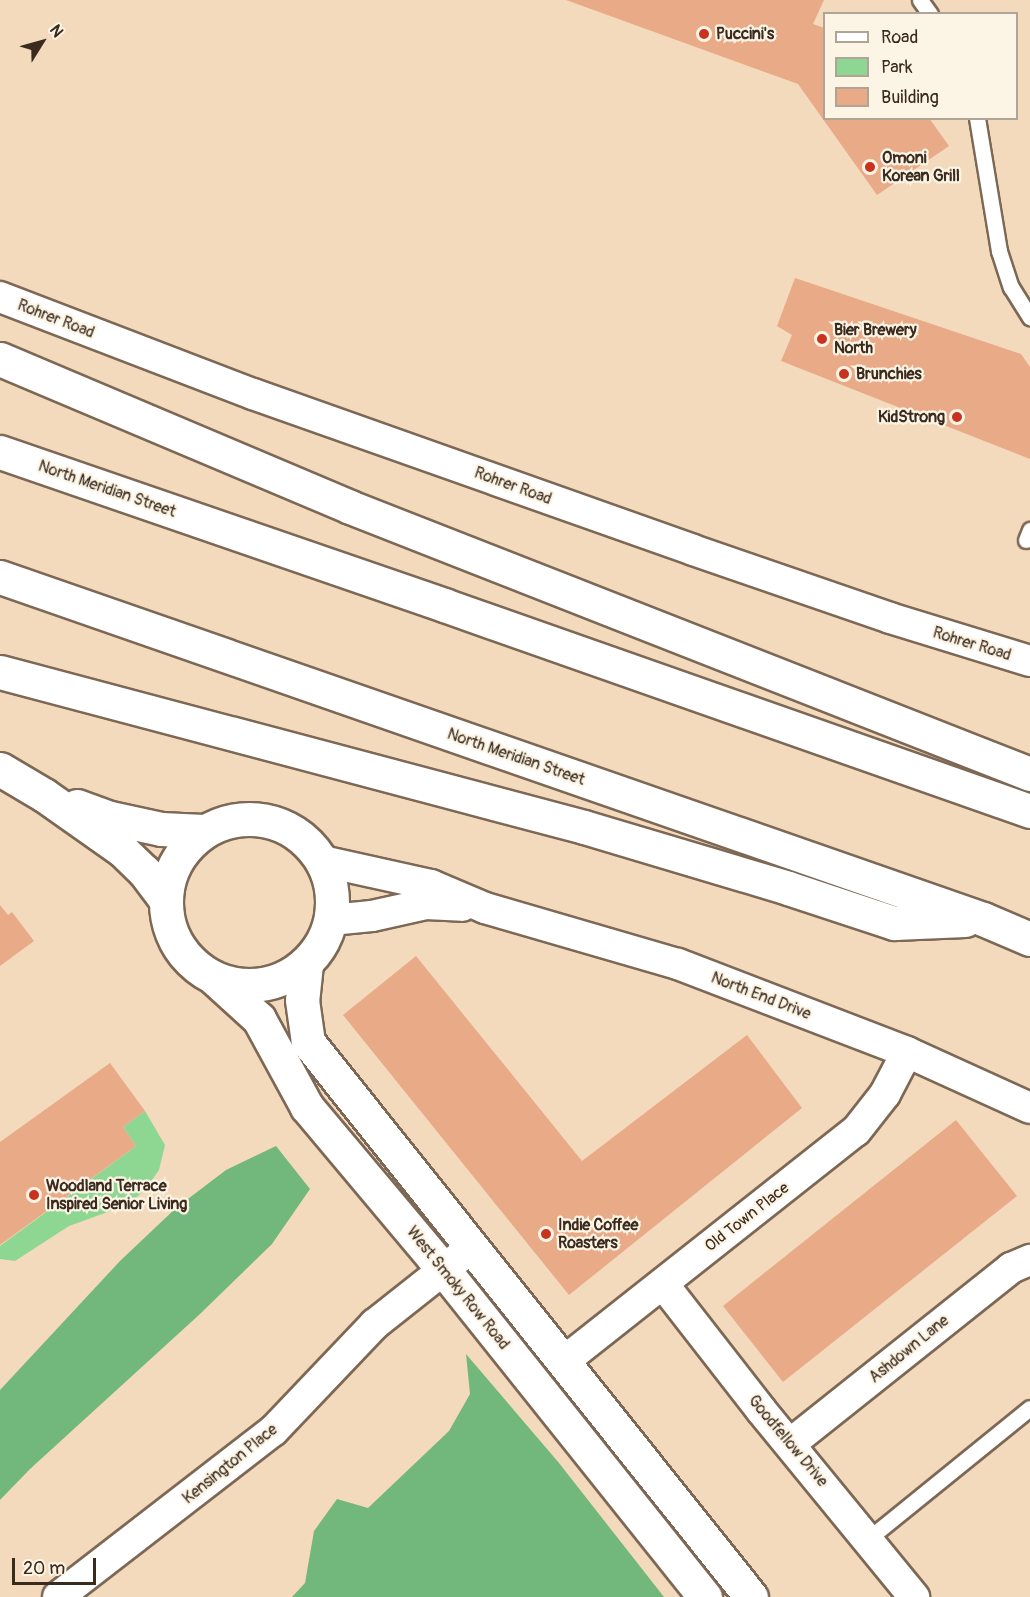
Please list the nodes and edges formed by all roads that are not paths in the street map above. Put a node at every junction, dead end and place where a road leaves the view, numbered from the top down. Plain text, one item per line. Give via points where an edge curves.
1 (977, 120) edge
2 (0, 297) edge
3 (1030, 317) edge
4 (0, 359) edge
5 (0, 452) edge
6 (0, 577) edge
7 (1028, 655) edge
8 (0, 672) edge
9 (0, 769) edge
10 (1030, 774) edge
11 (44, 795) junction
12 (1030, 811) edge
13 (204, 831) junction
14 (322, 861) junction
15 (165, 899) junction
16 (483, 907) junction
17 (983, 919) junction
18 (331, 920) junction
19 (1030, 939) edge
20 (306, 964) junction
21 (214, 978) junction
22 (907, 1052) junction
23 (1030, 1108) edge
24 (472, 1247) junction
25 (1030, 1260) edge
26 (444, 1269) junction
27 (663, 1284) junction
28 (563, 1362) junction
29 (1030, 1408) edge
30 (790, 1443) junction
31 (868, 1539) junction
32 (58, 1597) edge
33 (705, 1597) edge
34 (751, 1597) edge
35 (914, 1597) edge

1 - 3 lane via 999,251 1011,287
2 - 7 street, Rohrer Road via 253,393 693,550 890,618
4 - 10 main road via 350,507
5 - 12 main road, North Meridian Street
6 - 17 main road, North Meridian Street
8 - 17 main road via 595,830 894,923
9 - 11 main road
11 - 13 main road via 110,818 161,829
11 - 15 main road via 122,850
13 - 14 main road via 229,820 256,819 282,825 305,840
13 - 15 main road via 184,849 171,872
14 - 16 street, North End Drive via 431,885
14 - 18 main road via 330,880
15 - 21 main road via 168,923 178,946 194,965
16 - 18 street, North End Drive via 426,904
16 - 22 street, North End Drive via 678,964
17 - 19 main road, North Meridian Street
18 - 20 main road via 326,936
20 - 21 main road via 285,978 262,985 238,985
20 - 24 main road via 302,1000 308,1042
21 - 26 main road, West Smoky Row Road via 259,1019 307,1107
22 - 23 street, North End Drive
22 - 27 street, Old Town Place via 885,1094 856,1131
24 - 26 street, Kensington Place
24 - 28 main road
25 - 30 street, Ashdown Lane via 1011,1268
26 - 32 street, Kensington Place via 362,1336 273,1431
26 - 33 main road, West Smoky Row Road
27 - 28 street, Old Town Place
27 - 30 street, Goodfellow Drive
28 - 34 main road
29 - 31 lane
30 - 31 street, Goodfellow Drive
31 - 35 street, Goodfellow Drive

